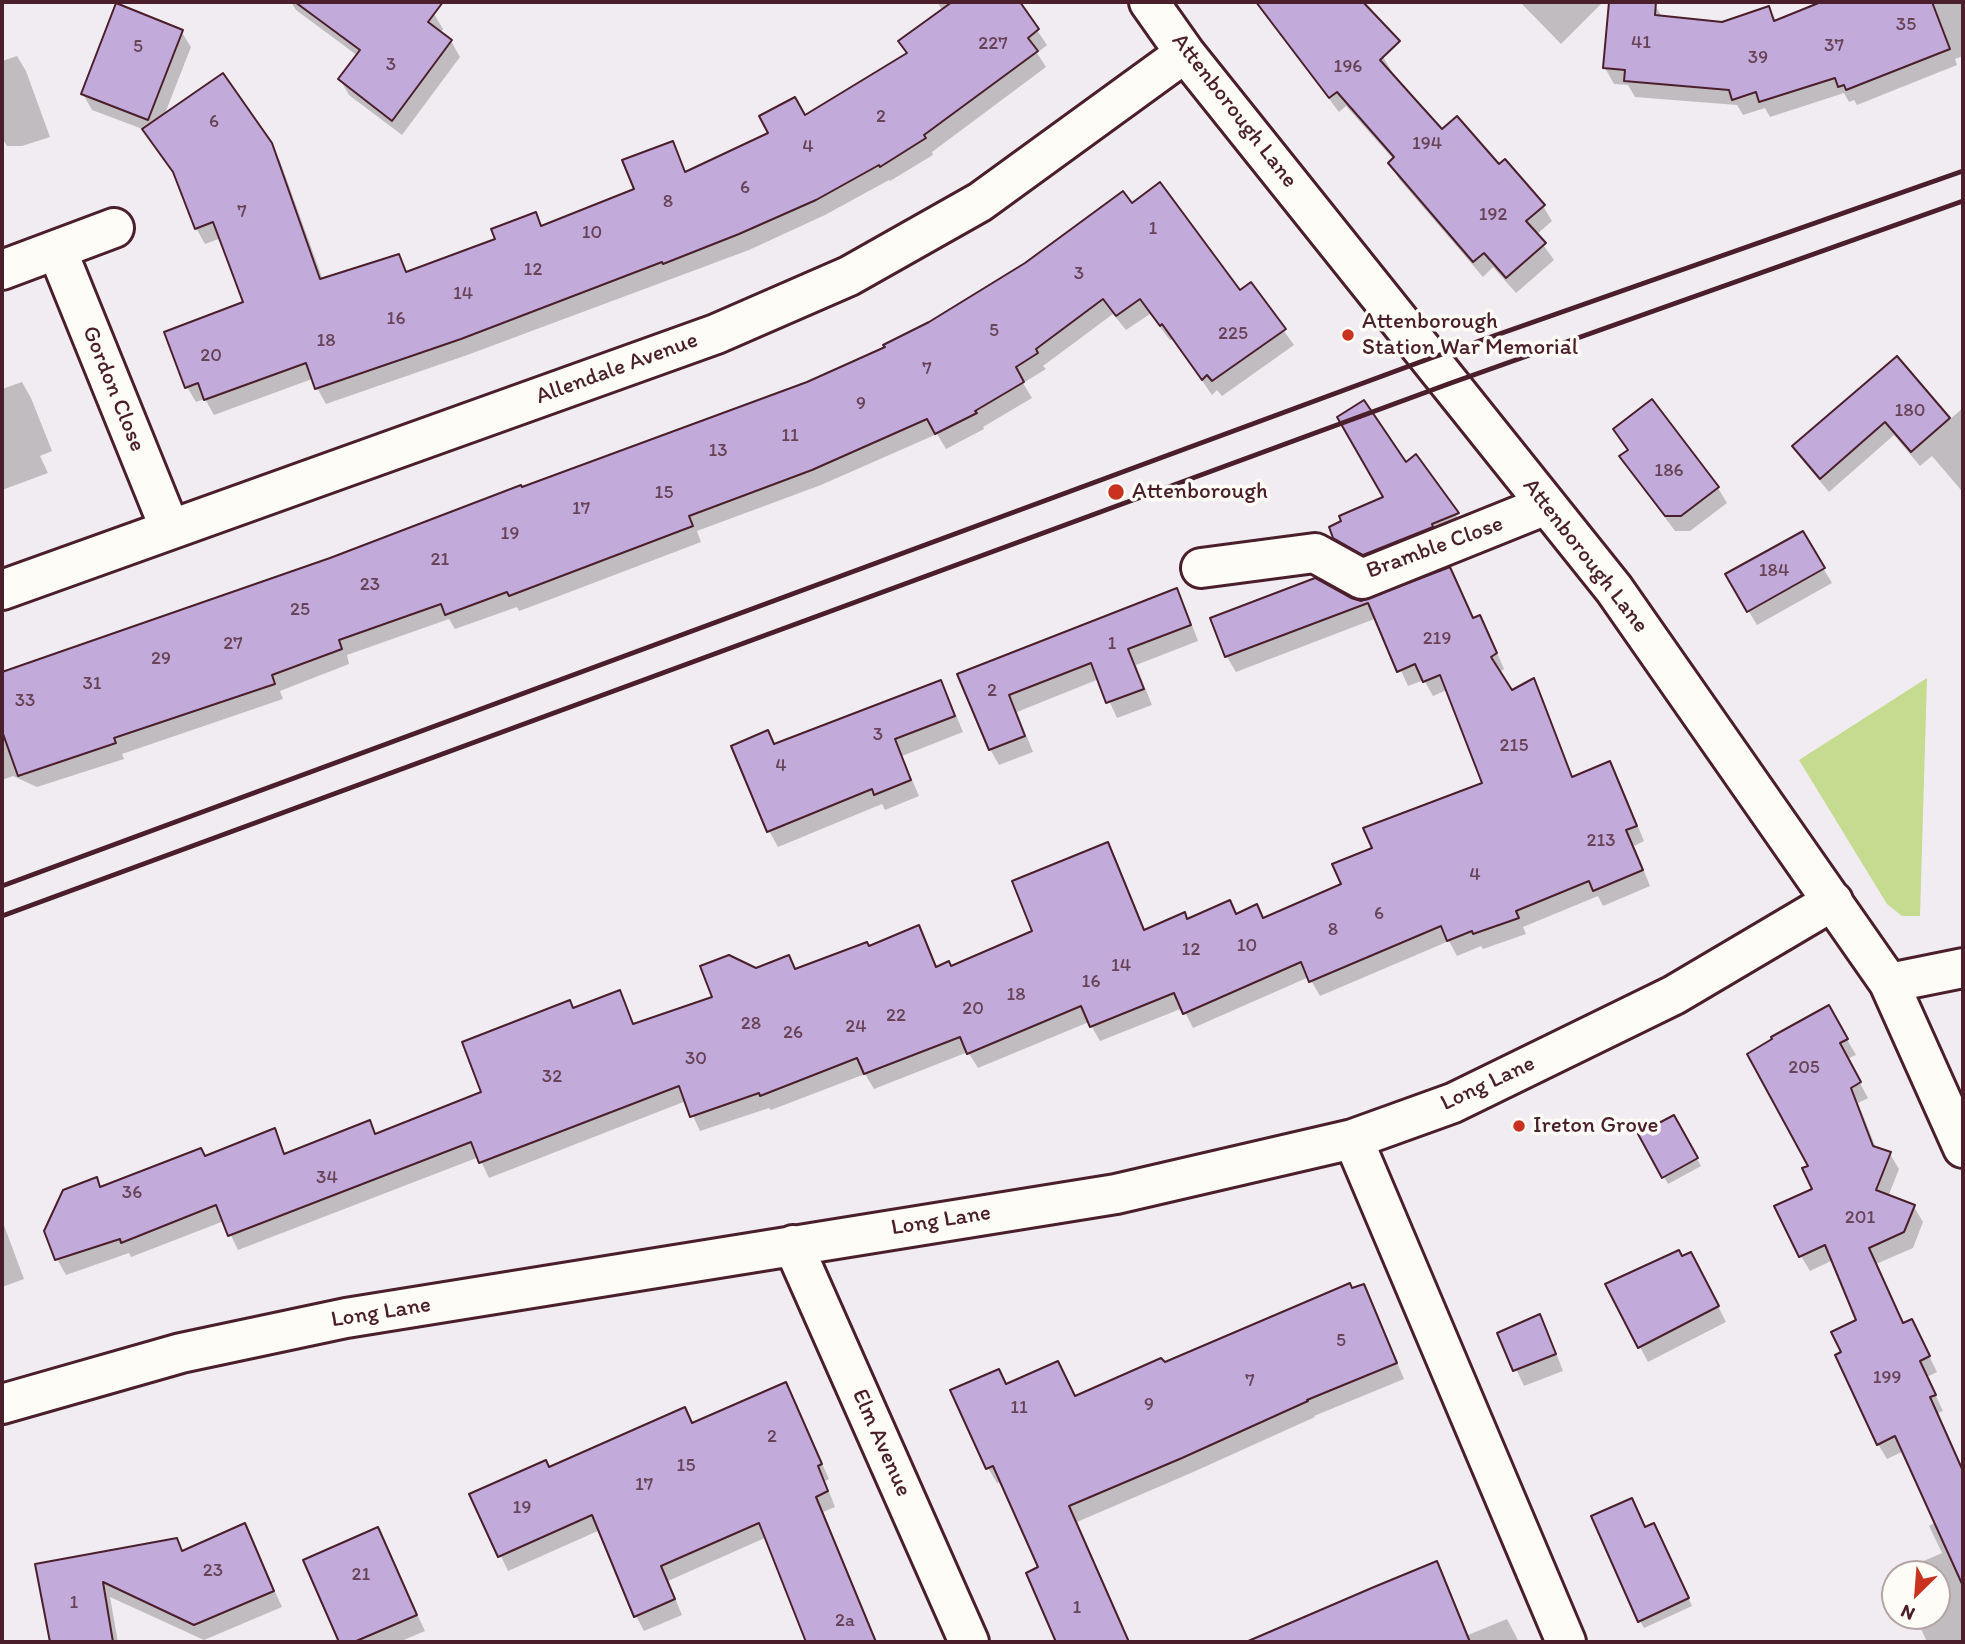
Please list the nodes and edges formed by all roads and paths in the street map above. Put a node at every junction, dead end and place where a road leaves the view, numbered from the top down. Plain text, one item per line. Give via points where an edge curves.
1 (1149, 2) edge
2 (1185, 52) junction
3 (114, 228) dead end
4 (57, 250) junction
5 (2, 270) edge
6 (1546, 505) junction
7 (170, 529) junction
8 (1201, 568) dead end
9 (2, 590) edge
10 (1833, 901) junction
11 (1963, 968) edge
12 (1889, 983) junction
13 (1353, 1139) junction
14 (1963, 1148) edge
15 (793, 1245) junction
16 (2, 1404) edge
17 (969, 1642) edge
18 (1566, 1642) edge

1 - 2 street, Attenborough Lane
2 - 6 street, Attenborough Lane
2 - 7 street, Allendale Avenue via 980,202 849,276 716,334
3 - 4 street
4 - 5 street
4 - 7 street, Gordon Close
6 - 8 street, Bramble Close via 1362,579 1315,553
6 - 10 street, Attenborough Lane via 1614,589
7 - 9 street, Allendale Avenue
10 - 12 street, Attenborough Lane
10 - 13 street, Long Lane via 1674,995 1453,1103
11 - 12 street
12 - 14 street, Attenborough Lane
13 - 15 street, Long Lane via 1116,1194
13 - 18 street
15 - 16 street, Long Lane via 346,1318 181,1353
15 - 17 street, Elm Avenue

